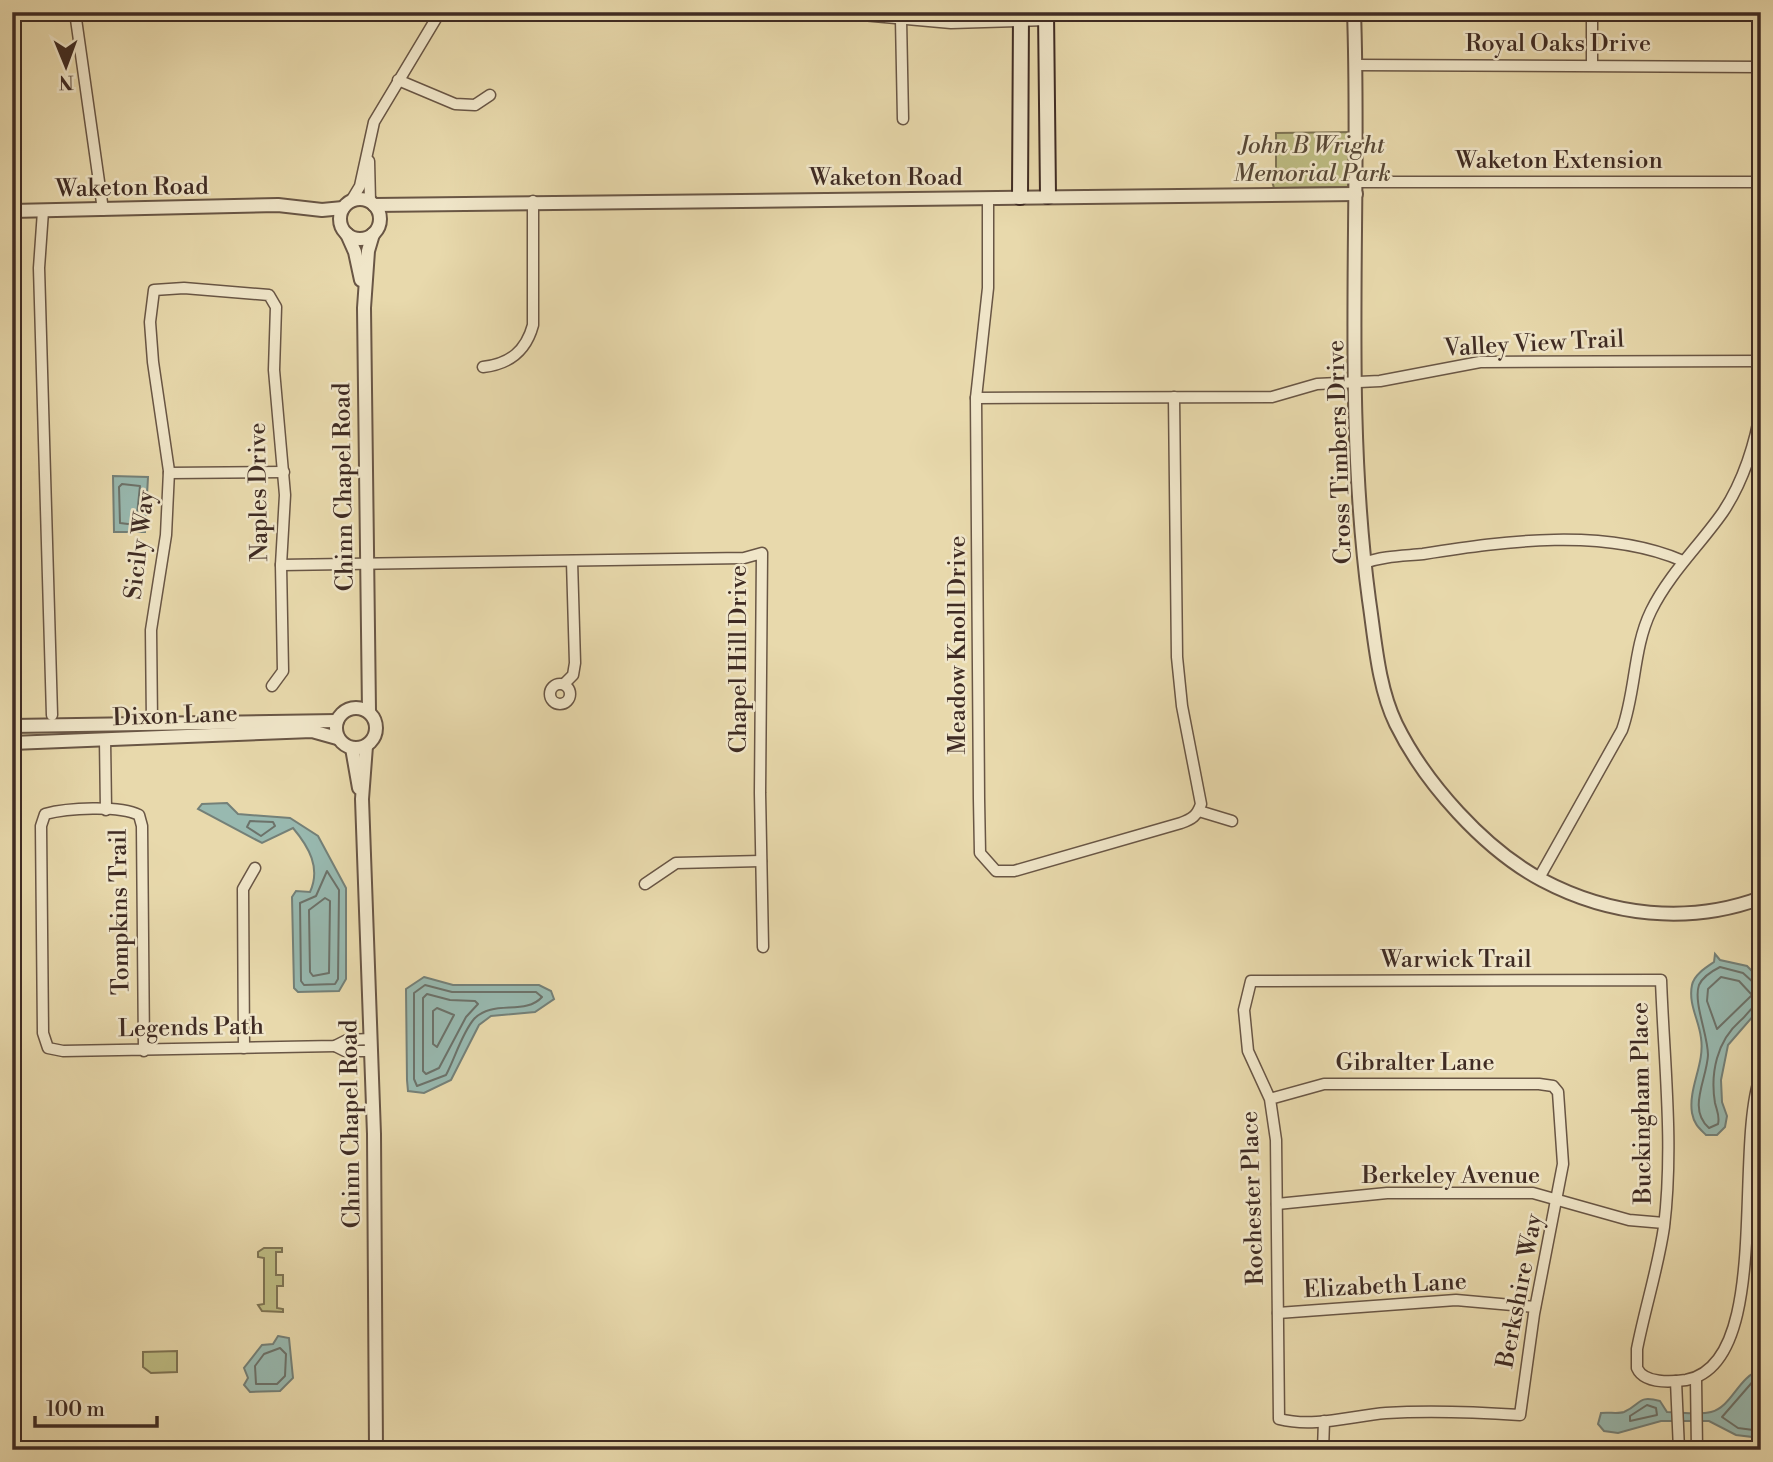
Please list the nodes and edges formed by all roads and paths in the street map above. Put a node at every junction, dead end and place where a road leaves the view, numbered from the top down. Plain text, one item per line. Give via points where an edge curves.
1 (75, 12) edge
2 (440, 12) edge
3 (829, 12) edge
4 (1354, 12) edge
5 (1592, 12) edge
6 (1021, 16) edge
7 (1046, 16) edge
8 (901, 19) junction
9 (1356, 65) junction
10 (1592, 65) junction
11 (1761, 67) edge
12 (398, 80) junction
13 (490, 95) dead end
14 (903, 119) dead end
15 (368, 143) junction
16 (1761, 182) edge
17 (1356, 188) junction
18 (1048, 196) junction
19 (1020, 197) junction
20 (988, 199) junction
21 (533, 201) junction
22 (372, 203) junction
23 (416, 204) junction
24 (347, 205) junction
25 (253, 207) junction
26 (103, 210) junction
27 (12, 211) edge
28 (43, 211) junction
29 (380, 222) junction
30 (344, 230) junction
31 (373, 234) junction
32 (269, 295) joint
33 (364, 308) junction
34 (1761, 361) edge
35 (484, 367) dead end
36 (1357, 382) junction
37 (1174, 397) junction
38 (976, 398) junction
39 (1761, 407) edge
40 (284, 472) junction
41 (169, 473) junction
42 (572, 561) junction
43 (1684, 561) junction
44 (366, 562) junction
45 (1364, 563) junction
46 (281, 565) junction
47 (367, 665) junction
48 (565, 684) dead end
49 (272, 686) dead end
50 (351, 709) junction
51 (369, 711) junction
52 (52, 715) dead end
53 (337, 721) junction
54 (152, 723) junction
55 (12, 726) edge
56 (337, 738) junction
57 (105, 739) junction
58 (12, 743) edge
59 (366, 746) junction
60 (352, 748) junction
61 (362, 799) junction
62 (106, 810) junction
63 (1199, 811) junction
64 (1232, 821) dead end
65 (761, 861) junction
66 (255, 868) dead end
67 (1539, 878) junction
68 (645, 884) dead end
69 (1761, 898) edge
70 (764, 947) dead end
71 (1661, 980) joint
72 (1251, 981) joint
73 (371, 1045) junction
74 (244, 1048) junction
75 (144, 1051) junction
76 (1761, 1074) edge
77 (1558, 1092) joint
78 (1270, 1099) junction
79 (1559, 1199) junction
80 (1278, 1204) junction
81 (1664, 1223) junction
82 (1757, 1248) dead end
83 (1535, 1307) junction
84 (1278, 1312) junction
85 (1733, 1354) dead end
86 (1696, 1379) junction
87 (1676, 1381) junction
88 (1324, 1421) junction
89 (376, 1450) edge
90 (1323, 1450) edge
91 (1679, 1450) edge
92 (1697, 1450) edge

1 - 26 street
2 - 12 street
3 - 8 street
4 - 9 street, Cross Timbers Drive
5 - 10 street
6 - 7 street
6 - 8 street via 951,23
6 - 19 main road
7 - 18 main road
8 - 14 street
9 - 10 street, Royal Oaks Drive
9 - 17 street, Cross Timbers Drive
10 - 11 street, Royal Oaks Drive
12 - 13 street via 455,104 475,105
12 - 15 street via 373,122
15 - 22 street
15 - 24 street via 360,186
16 - 17 street, Waketon Extension
17 - 18 street, Waketon Road
17 - 36 street, Cross Timbers Drive
18 - 19 street, Waketon Road
19 - 20 street, Waketon Road
20 - 21 street, Waketon Road
20 - 38 street, Meadow Knoll Drive via 988,288
21 - 23 street, Waketon Road
21 - 35 street via 533,325 528,343 501,365
22 - 23 street, Waketon Road
22 - 24 street
22 - 29 street
23 - 29 street, Waketon Road
24 - 25 street, Waketon Road via 322,210
24 - 30 street
25 - 26 street, Waketon Road
25 - 30 street, Waketon Road via 322,218
26 - 28 street, Waketon Road
27 - 28 street, Waketon Road
28 - 52 street via 39,268
29 - 31 street
30 - 31 street via 359,239
30 - 33 street, Chinn Chapel Road via 358,261
31 - 33 street, Chinn Chapel Road
32 - 40 street, Naples Drive via 275,307 274,370
32 - 41 street, Sicily Way via 154,290 150,311 153,362
33 - 44 street, Chinn Chapel Road
34 - 36 street, Valley View Trail via 1480,362
36 - 37 street, Valley View Trail via 1317,384 1272,397
36 - 45 street, Cross Timbers Drive
37 - 38 street, Valley View Trail
37 - 63 street via 1177,657
38 - 63 street, Meadow Knoll Drive via 979,846 985,862 996,871 1014,871 1181,823
39 - 43 street via 1755,438 1724,510
40 - 41 street
40 - 46 street, Naples Drive
41 - 54 street, Sicily Way via 166,535 151,630
42 - 44 street, Chapel Hill Drive
42 - 48 street via 575,663
42 - 65 street, Chapel Hill Drive via 744,558 762,553
43 - 45 street via 1639,546 1527,541
43 - 67 street via 1658,597 1642,635 1630,709 1622,730
44 - 46 street, Chapel Hill Drive
44 - 47 street, Chinn Chapel Road
45 - 67 street, Cross Timbers Drive via 1384,691 1396,724 1464,817 1510,859
46 - 49 street, Naples Drive via 283,671
47 - 50 street, Chinn Chapel Road via 359,699
47 - 51 street, Chinn Chapel Road
50 - 51 street
50 - 53 street
51 - 59 street via 375,732
53 - 54 street, Dixon Lane
53 - 56 street
54 - 55 street, Dixon Lane
56 - 57 street, Dixon Lane via 312,731
56 - 60 street
57 - 58 street, Dixon Lane
57 - 62 street
59 - 60 street
59 - 61 street, Chinn Chapel Road
60 - 61 street, Chinn Chapel Road
61 - 73 street, Chinn Chapel Road
62 - 75 street, Tompkins Trail via 128,810 139,816 142,826
62 - 75 street, Legends Path via 58,810 45,814 41,826 43,1033 48,1048 63,1051
63 - 64 street
65 - 68 street via 676,863
65 - 70 street, Chapel Hill Drive
66 - 74 street via 243,889
67 - 69 street, Cross Timbers Drive via 1602,905 1646,913 1723,911
71 - 72 street, Warwick Trail
71 - 81 street, Buckingham Place via 1668,1100
72 - 78 street, Rochester Place via 1244,1010 1248,1051
73 - 74 street, Legends Path via 345,1051 335,1046
73 - 89 street, Chinn Chapel Road
74 - 75 street, Legends Path
76 - 82 street via 1755,1105
77 - 78 street, Gibralter Lane via 1553,1086 1539,1084 1324,1084
77 - 79 street, Berkshire Way via 1563,1164
78 - 80 street, Rochester Place
79 - 80 street, Berkeley Avenue via 1533,1194 1387,1193
79 - 81 street, Berkeley Avenue via 1629,1220
79 - 83 street, Berkshire Way
80 - 84 street, Rochester Place
81 - 87 street, Buckingham Place via 1637,1368 1647,1378
83 - 84 street, Elizabeth Lane via 1456,1300
83 - 88 street, Berkshire Way via 1520,1415 1442,1409
84 - 88 street, Rochester Place via 1279,1419
85 - 86 street
86 - 87 street, Buckingham Place
86 - 92 street
87 - 91 street
88 - 90 street

